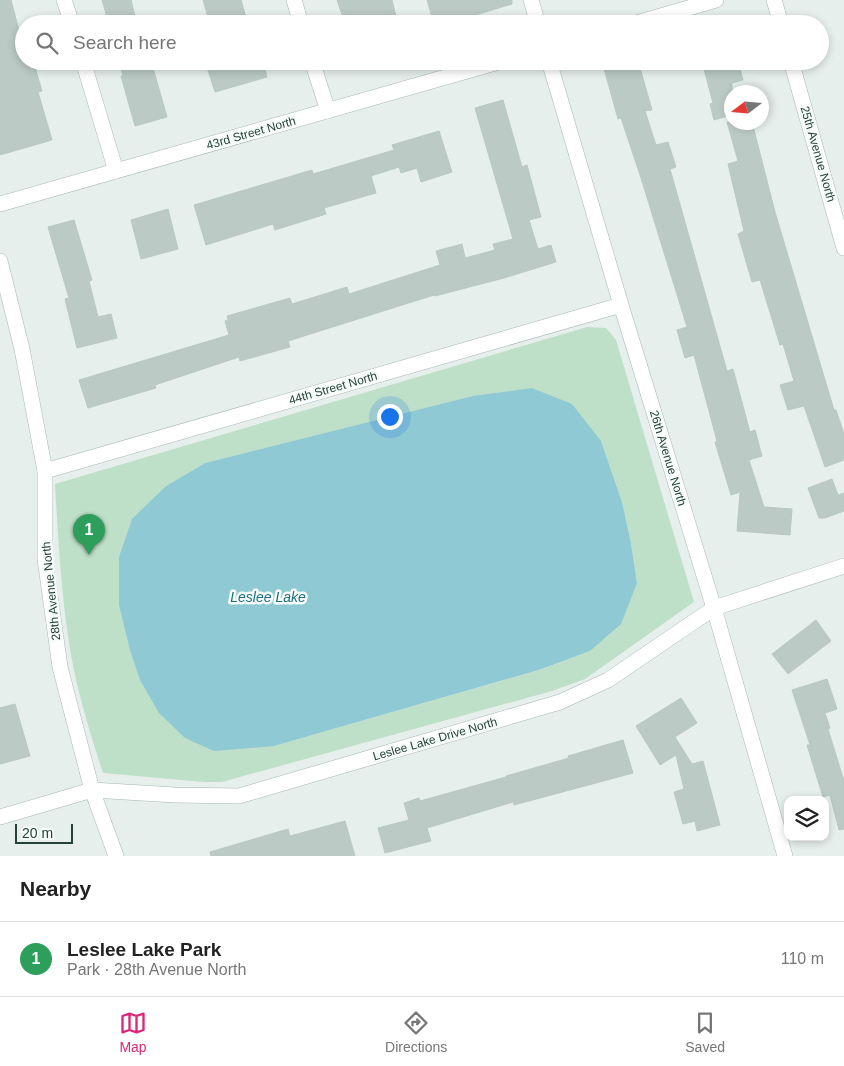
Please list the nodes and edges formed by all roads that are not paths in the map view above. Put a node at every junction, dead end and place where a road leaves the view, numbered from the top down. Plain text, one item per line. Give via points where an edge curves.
1 (64, 0) edge
2 (294, 0) edge
3 (531, 0) edge
4 (716, 0) edge
5 (774, 0) edge
6 (69, 15) edge
7 (298, 15) edge
8 (535, 15) edge
9 (664, 15) edge
10 (778, 15) edge
11 (86, 70) edge
12 (315, 70) edge
13 (471, 70) edge
14 (552, 70) edge
15 (795, 70) edge
16 (328, 111) junction
17 (116, 171) junction
18 (0, 204) edge
19 (844, 248) edge
20 (0, 261) edge
21 (621, 305) junction
22 (45, 471) junction
23 (844, 566) edge
24 (714, 608) junction
25 (92, 790) junction
26 (0, 817) edge
27 (116, 856) edge
28 (785, 856) edge

1 - 6 street
2 - 7 street
3 - 8 street
4 - 9 street
5 - 10 street
11 - 17 street
12 - 16 street
13 - 16 street, 43rd Street North
14 - 21 street, 26th Avenue North
15 - 19 street, 25th Avenue North
16 - 17 street, 43rd Street North
17 - 18 street, 43rd Street North
20 - 22 street, 28th Avenue North via 22,349
21 - 22 street, 44th Street North
21 - 24 street, 26th Avenue North
22 - 25 street, 28th Avenue North via 46,559 60,666
23 - 24 street, Leslee Lake Drive North
24 - 25 street, Leslee Lake Drive North via 608,680 560,702 239,796
24 - 28 street, 26th Avenue North
25 - 26 street, Leslee Lake Drive North
25 - 27 street, 28th Avenue North

